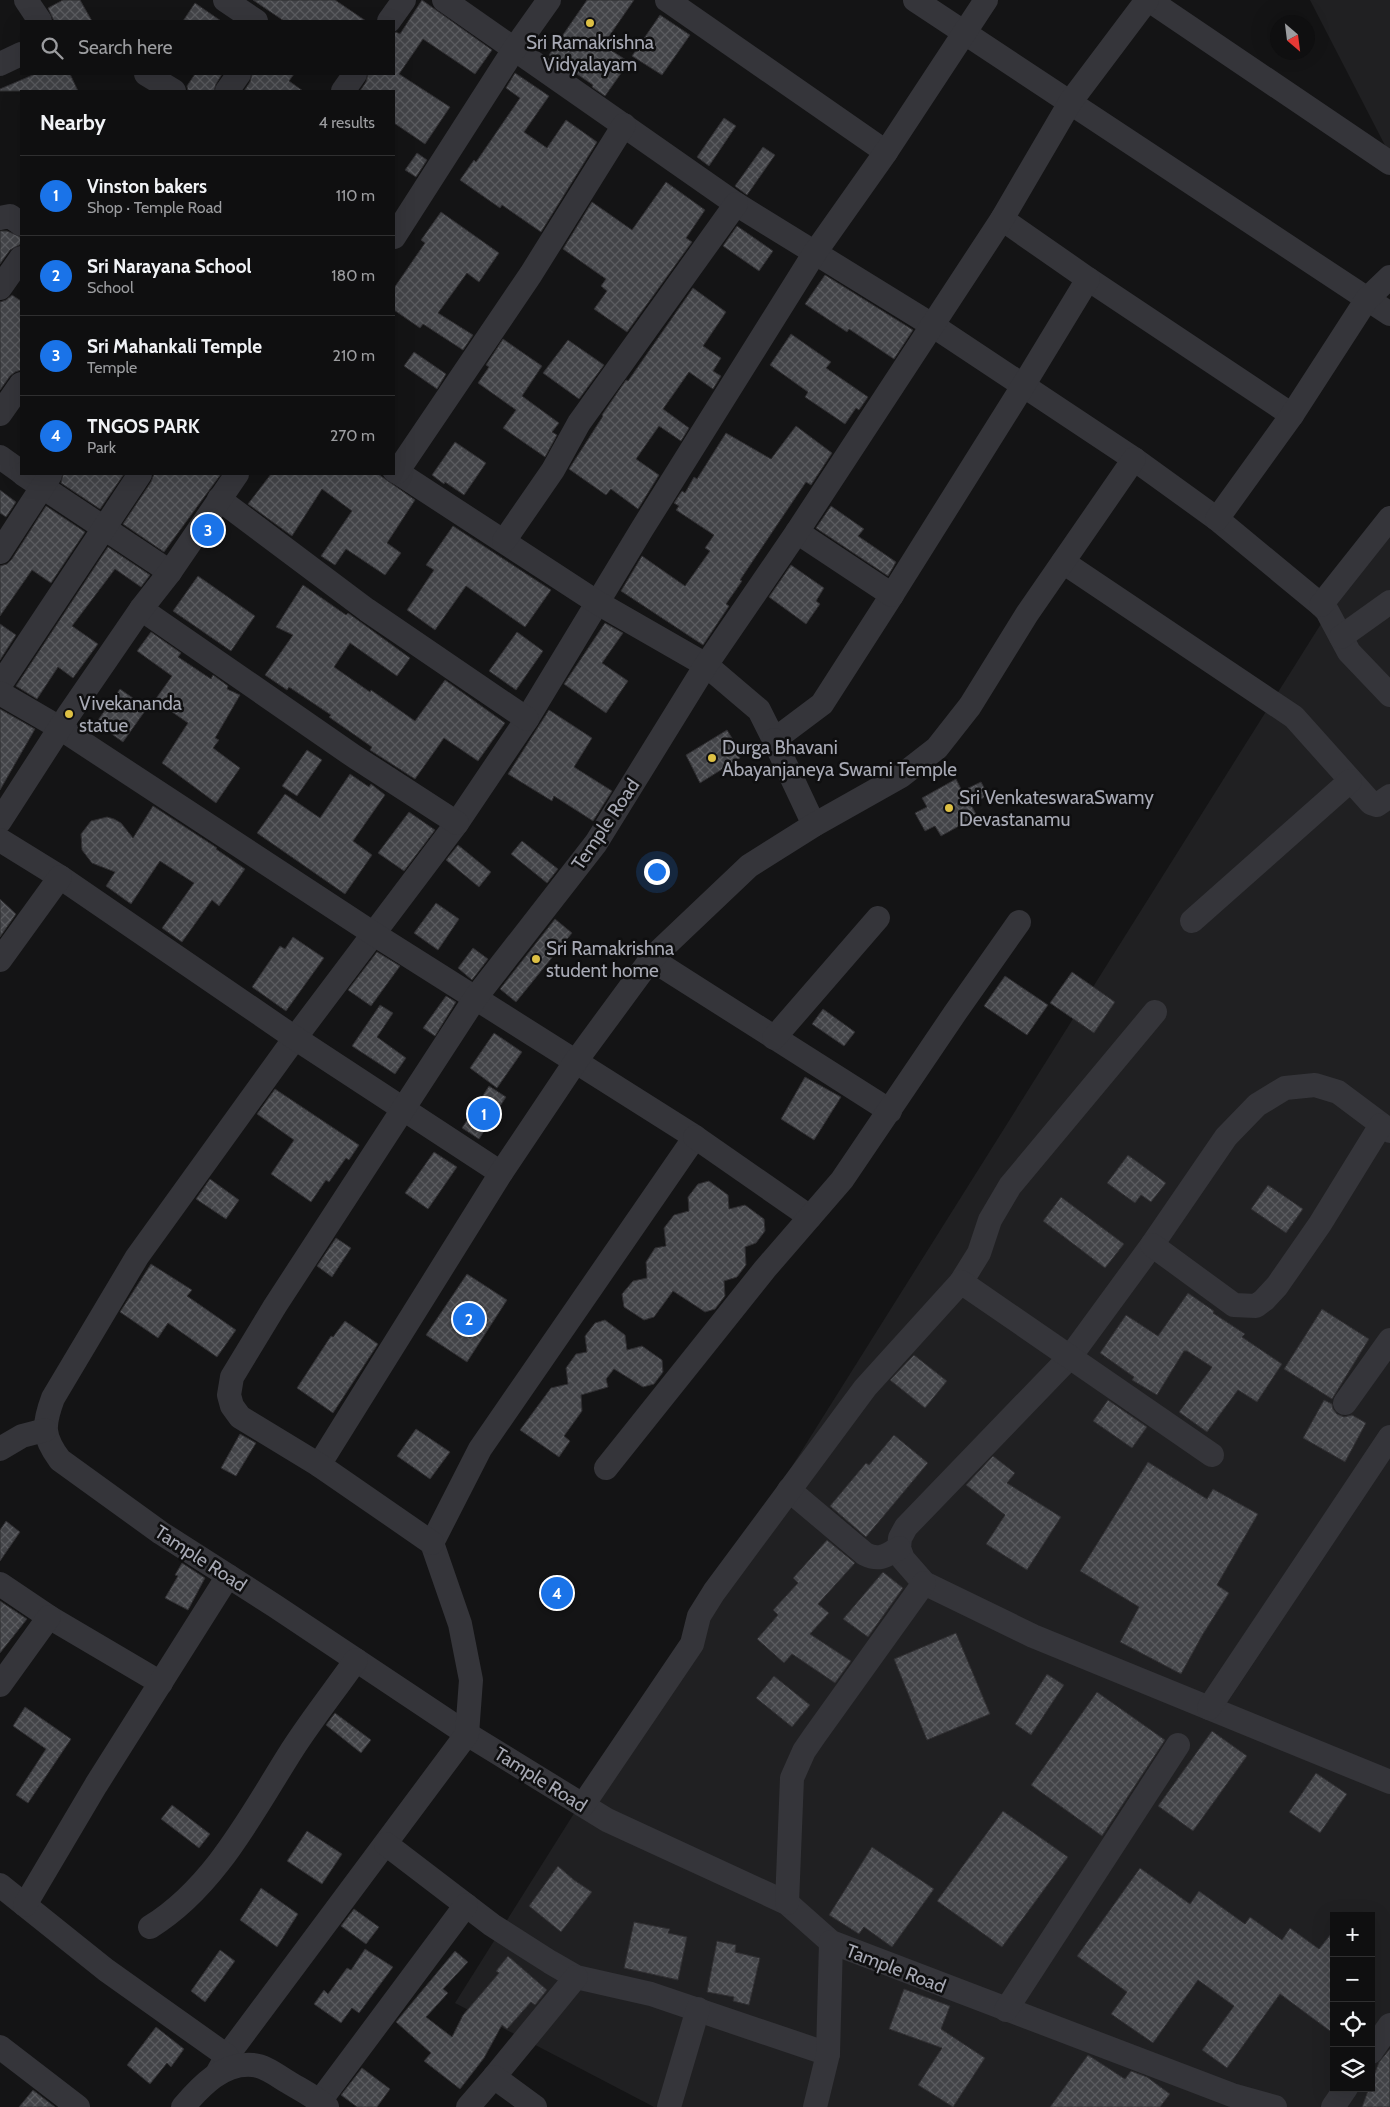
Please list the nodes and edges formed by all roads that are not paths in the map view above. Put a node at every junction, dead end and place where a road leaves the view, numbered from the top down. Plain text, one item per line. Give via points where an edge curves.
1 (26, 0) edge
2 (225, 0) edge
3 (404, 0) edge
4 (444, 0) edge
5 (549, 0) edge
6 (667, 0) edge
7 (915, 0) edge
8 (986, 0) edge
9 (1148, 0) edge
10 (39, 20) edge
11 (255, 20) edge
12 (390, 20) edge
13 (964, 32) junction
14 (515, 48) junction
15 (20, 54) edge
16 (0, 64) edge
17 (148, 75) edge
18 (239, 75) edge
19 (172, 90) edge
20 (228, 90) edge
21 (1071, 101) junction
22 (624, 125) junction
23 (886, 152) junction
24 (1390, 163) edge
25 (736, 204) junction
26 (0, 218) edge
27 (1002, 219) junction
28 (20, 223) edge
29 (395, 235) edge
30 (814, 254) junction
31 (20, 259) edge
32 (1390, 277) edge
33 (1088, 279) junction
34 (0, 288) edge
35 (1368, 299) junction
36 (1390, 314) edge
37 (932, 325) junction
38 (20, 385) edge
39 (1023, 386) junction
40 (0, 414) edge
41 (1292, 414) junction
42 (0, 457) edge
43 (1134, 459) junction
44 (20, 469) edge
45 (395, 471) edge
46 (139, 475) edge
47 (236, 475) edge
48 (34, 477) edge
49 (219, 499) junction
50 (1390, 518) edge
51 (1217, 519) junction
52 (104, 528) junction
53 (797, 532) junction
54 (504, 541) junction
55 (0, 552) edge
56 (1062, 562) junction
57 (170, 572) junction
58 (892, 595) junction
59 (598, 603) junction
60 (1390, 604) edge
61 (1321, 605) junction
62 (141, 609) junction
63 (1341, 637) junction
64 (706, 665) junction
65 (0, 685) edge
66 (0, 693) edge
67 (1390, 695) edge
68 (527, 719) junction
69 (60, 728) junction
70 (774, 740) junction
71 (1350, 781) junction
72 (1390, 796) edge
73 (0, 821) edge
74 (457, 823) junction
75 (814, 825) junction
76 (0, 840) edge
77 (60, 878) junction
78 (878, 918) dead end
79 (1192, 921) dead end
80 (1019, 922) dead end
81 (374, 934) junction
82 (651, 959) junction
83 (0, 960) edge
84 (476, 997) junction
85 (1155, 1012) dead end
86 (295, 1038) junction
87 (774, 1038) junction
88 (576, 1061) junction
89 (403, 1110) junction
90 (890, 1111) junction
91 (1386, 1128) edge
92 (695, 1137) junction
93 (500, 1173) junction
94 (810, 1217) junction
95 (1152, 1245) junction
96 (961, 1282) junction
97 (1390, 1340) edge
98 (1070, 1357) junction
99 (1345, 1403) dead end
100 (45, 1430) junction
101 (1390, 1437) edge
102 (0, 1449) edge
103 (1212, 1455) dead end
104 (319, 1465) junction
105 (606, 1468) dead end
106 (789, 1490) junction
107 (432, 1544) junction
108 (899, 1548) junction
109 (228, 1576) junction
110 (924, 1582) junction
111 (0, 1584) edge
112 (49, 1616) junction
113 (356, 1660) junction
114 (162, 1683) junction
115 (0, 1685) edge
116 (1209, 1708) junction
117 (467, 1734) junction
118 (1178, 1746) dead end
119 (1390, 1782) edge
120 (583, 1805) junction
121 (386, 1844) junction
122 (0, 1885) edge
123 (787, 1904) junction
124 (25, 1905) junction
125 (466, 1905) junction
126 (150, 1927) dead end
127 (830, 1942) junction
128 (576, 1977) junction
129 (698, 2009) junction
130 (1006, 2010) junction
131 (1390, 2026) edge
132 (0, 2047) edge
133 (1375, 2047) edge
134 (828, 2054) junction
135 (223, 2064) junction
136 (494, 2077) junction
137 (1343, 2092) edge
138 (323, 2104) edge
139 (821, 2104) edge
140 (78, 2107) edge
141 (183, 2107) edge
142 (468, 2107) edge
143 (535, 2107) edge
144 (669, 2107) edge
145 (1275, 2107) edge
146 (1333, 2107) edge

1 - 10 street
2 - 11 street
3 - 12 street
4 - 14 street
5 - 14 street
6 - 23 street
7 - 13 street
8 - 13 street
9 - 21 street, Temple Road
9 - 24 street
13 - 21 street
13 - 23 street
14 - 22 street
14 - 29 street
15 - 16 street
17 - 19 street
18 - 20 street
21 - 27 street, Temple Road
21 - 35 street
22 - 25 street
22 - 45 street via 531,274
23 - 30 street
25 - 30 street
25 - 54 street via 579,423 553,470
26 - 28 street via 10,216
27 - 33 street
27 - 37 street, Temple Road
30 - 37 street
30 - 59 street
31 - 34 street
32 - 35 street
33 - 39 street
33 - 41 street
35 - 36 street
35 - 41 street
37 - 39 street
37 - 53 street, Temple Road
38 - 40 street
39 - 43 street
39 - 58 street
41 - 51 street
42 - 44 street
43 - 51 street
43 - 56 street
45 - 54 street
46 - 52 street
47 - 49 street
48 - 52 street
48 - 55 street
49 - 57 street
49 - 68 street via 367,610
50 - 61 street
51 - 61 street
52 - 57 street
52 - 65 street
53 - 58 street
53 - 64 street, Temple Road
54 - 59 street
56 - 71 street via 1294,718
56 - 75 street via 970,706 937,748 902,776
57 - 62 street
58 - 70 street via 822,704
59 - 64 street
59 - 68 street
60 - 63 street
61 - 63 street
62 - 69 street
62 - 74 street via 355,757
63 - 67 street via 1349,652
64 - 70 street via 759,710
64 - 84 street, Temple Road via 596,843
66 - 69 street
68 - 74 street
69 - 73 street
69 - 81 street
70 - 75 street
71 - 72 street via 1371,803 1377,805
71 - 79 street
74 - 81 street
75 - 82 street via 749,866
76 - 77 street
77 - 83 street
77 - 86 street
78 - 87 street
80 - 90 street
81 - 84 street
81 - 86 street
82 - 87 street
82 - 88 street
84 - 88 street
84 - 89 street, Temple Road
85 - 96 street via 1010,1186 990,1220 979,1253
86 - 89 street
86 - 100 street via 137,1257 53,1398
87 - 90 street
88 - 92 street
88 - 93 street
89 - 93 street
89 - 104 street, Temple Road via 232,1377 229,1395 240,1417
90 - 94 street via 842,1180
91 - 95 street via 1338,1092 1315,1086 1285,1088 1257,1105 1226,1137
91 - 95 street via 1277,1286 1256,1306 1234,1305
92 - 94 street
92 - 107 street via 480,1449
93 - 104 street
94 - 105 street
95 - 98 street
96 - 98 street
96 - 106 street via 865,1388
97 - 99 street
98 - 103 street
98 - 108 street via 906,1527
100 - 102 street via 22,1436
100 - 109 street, Tample Road via 49,1446 60,1460 161,1533
101 - 116 street
104 - 107 street, Temple Road
106 - 108 street via 865,1554 883,1558
106 - 120 street via 714,1592 699,1616 692,1644 672,1677
107 - 117 street via 460,1624 471,1680
108 - 110 street via 903,1559
109 - 113 street, Tample Road
109 - 114 street
110 - 116 street via 1033,1636
110 - 123 street via 804,1751 792,1778
111 - 112 street
112 - 114 street
112 - 115 street
113 - 117 street, Tample Road
113 - 126 street via 229,1849 186,1902
114 - 124 street via 96,1785
116 - 119 street
117 - 120 street, Tample Road
117 - 121 street
118 - 130 street
120 - 123 street, Tample Road via 607,1820
121 - 125 street
121 - 135 street
122 - 124 street
123 - 127 street, Tample Road
124 - 135 street
125 - 128 street
125 - 138 street
127 - 130 street, Tample Road
127 - 134 street
128 - 129 street via 651,1994
128 - 136 street
129 - 134 street
129 - 144 street
130 - 145 street, Tample Road via 1232,2095
131 - 133 street
132 - 140 street
134 - 139 street
135 - 138 street via 254,2065 272,2072
135 - 141 street
136 - 142 street
136 - 143 street
137 - 146 street

